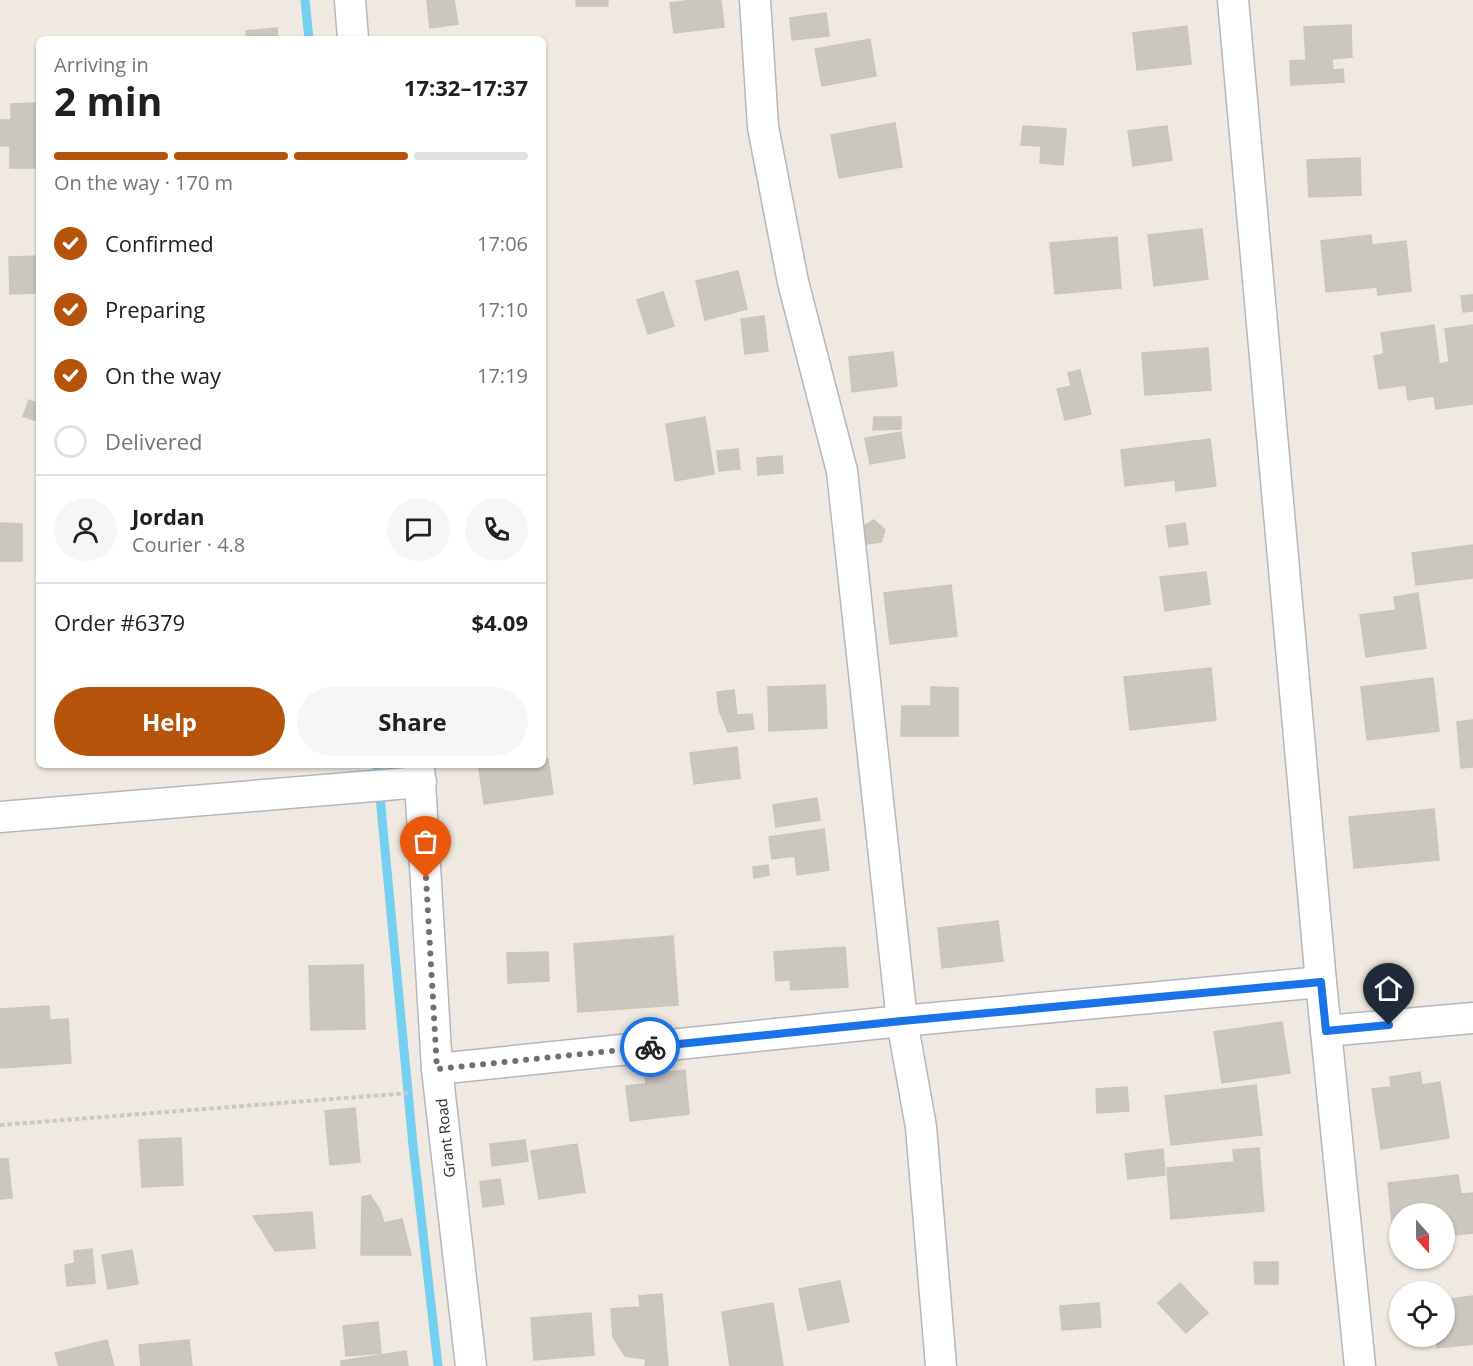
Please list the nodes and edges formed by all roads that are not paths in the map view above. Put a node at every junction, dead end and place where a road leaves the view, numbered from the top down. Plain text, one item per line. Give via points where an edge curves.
1 (350, 0) edge
2 (755, 0) edge
3 (1233, 0) edge
4 (353, 36) edge
5 (420, 774) edge
6 (0, 817) edge
7 (1321, 982) junction
8 (1473, 1018) edge
9 (902, 1021) junction
10 (1326, 1031) junction
11 (439, 1080) junction
12 (471, 1366) edge
13 (940, 1366) edge
14 (1360, 1366) edge

1 - 4 street
2 - 9 street via 763,127 793,282 842,471
3 - 7 street
5 - 6 street
5 - 11 street, Grant Road
7 - 9 street
7 - 10 street
8 - 10 street
9 - 11 street
9 - 13 street via 921,1127
10 - 14 street
11 - 12 street, Grant Road

